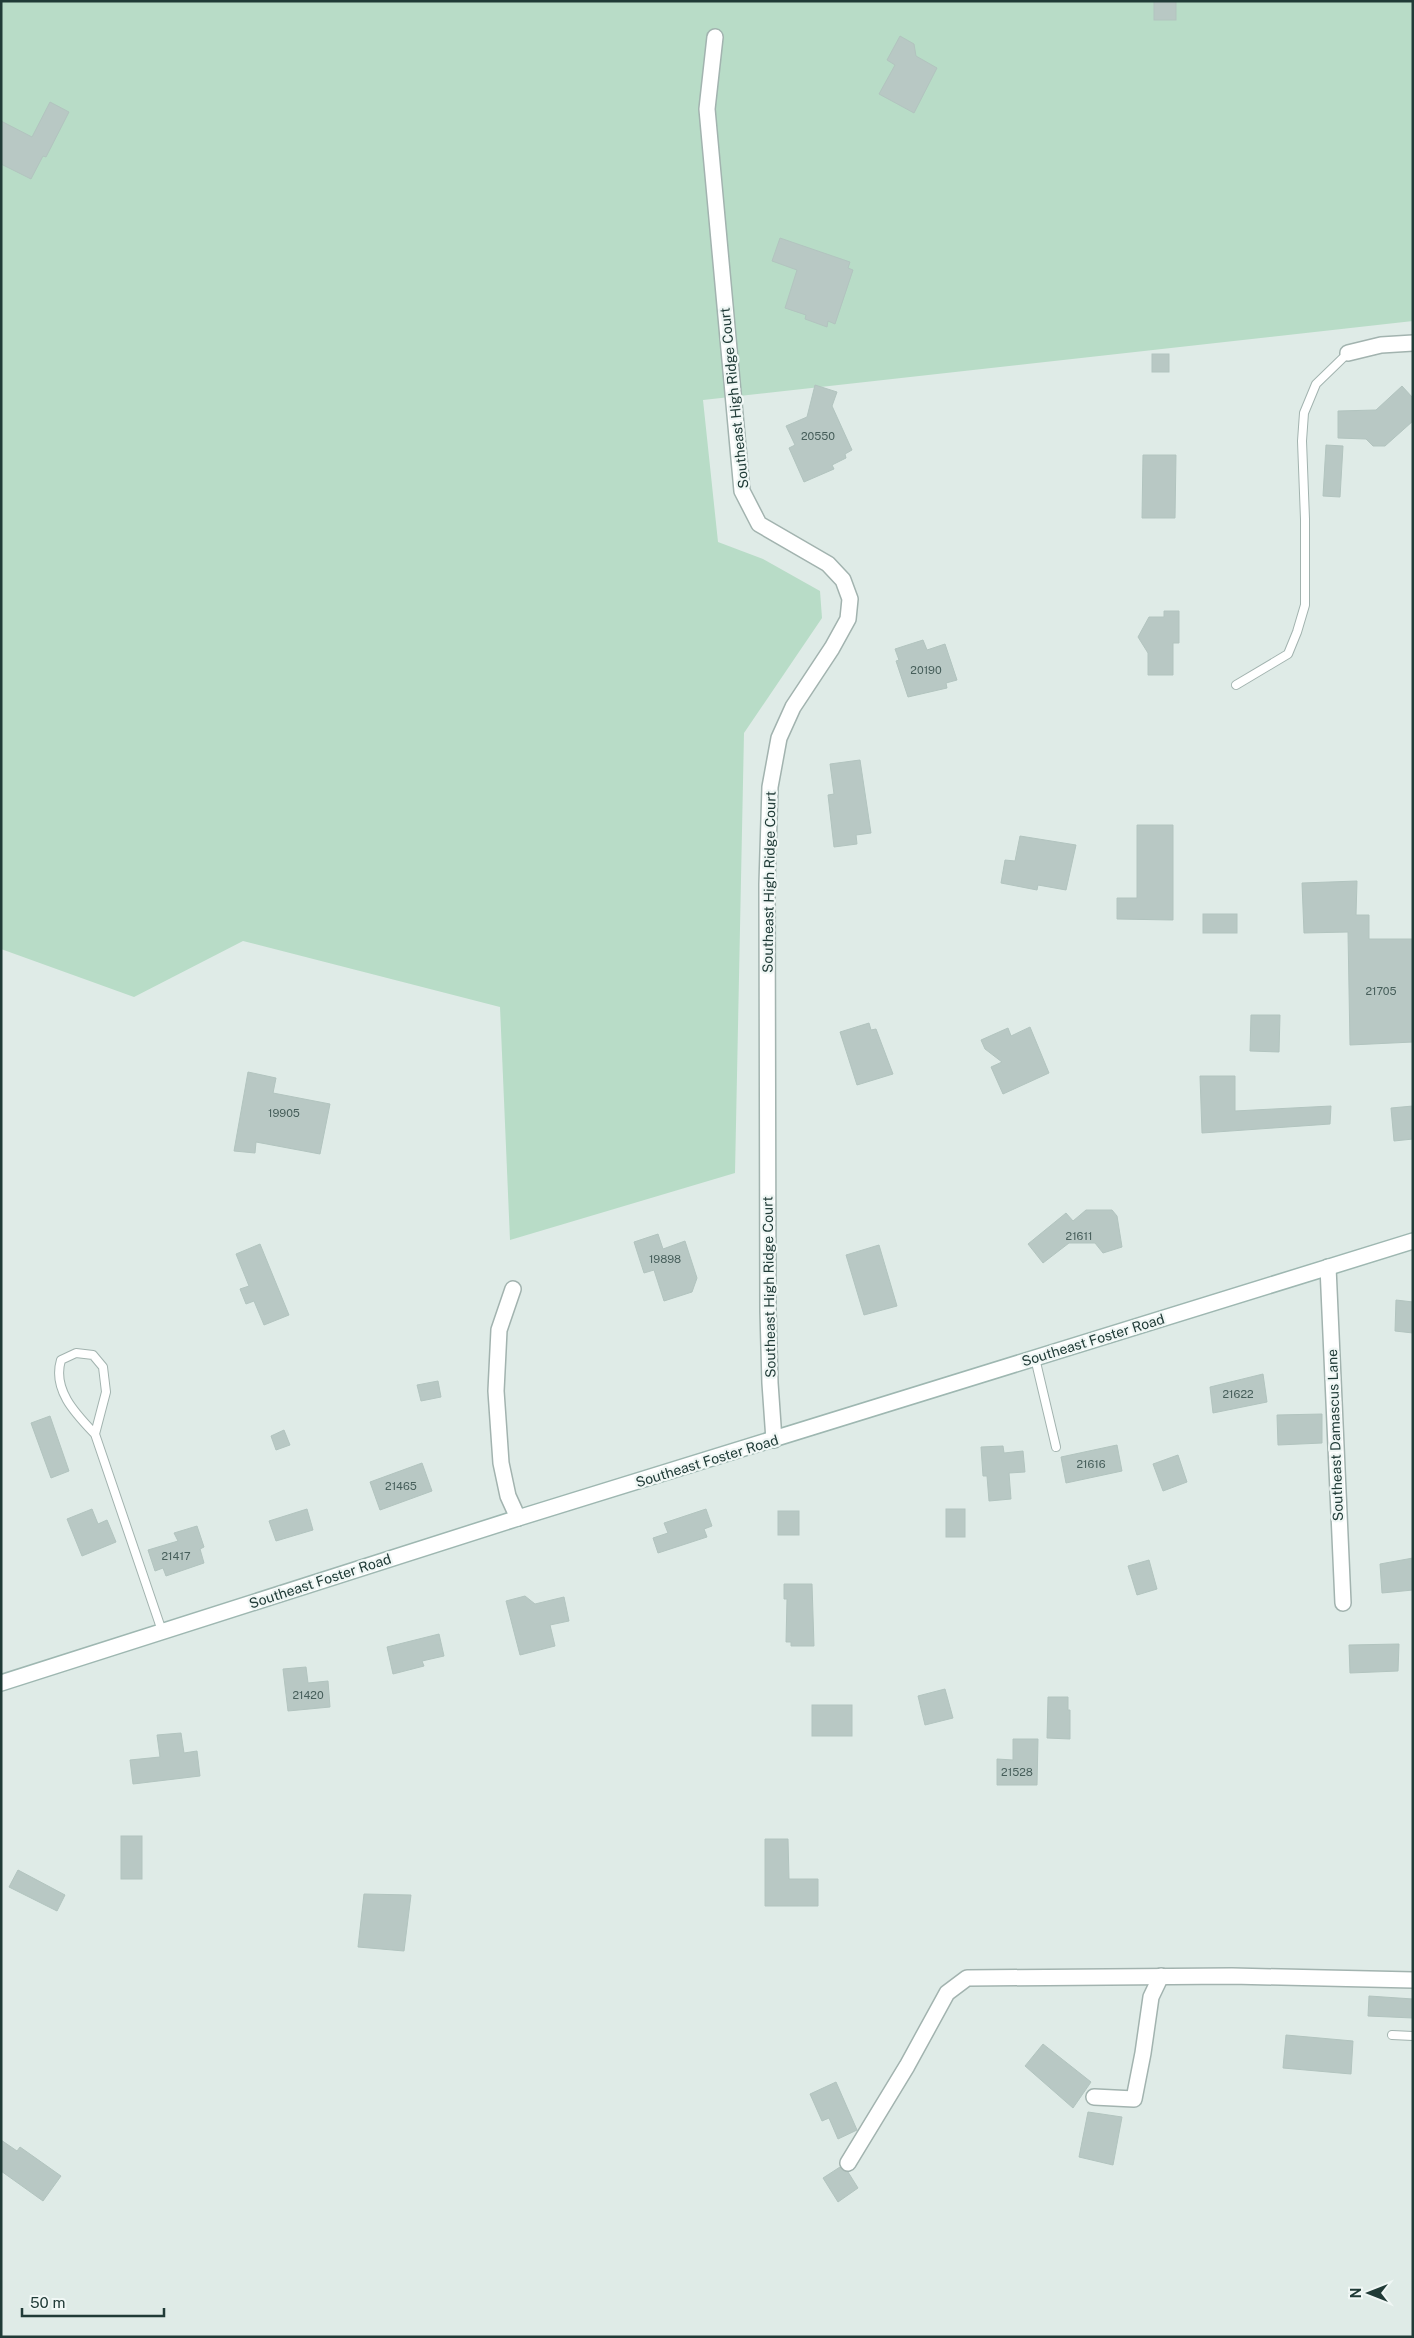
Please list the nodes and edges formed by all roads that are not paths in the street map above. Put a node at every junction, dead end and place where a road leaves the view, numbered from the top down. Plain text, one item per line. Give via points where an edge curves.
1 (715, 37) dead end
2 (1413, 343) edge
3 (1348, 353) joint
4 (1236, 686) dead end
5 (1413, 1241) edge
6 (1328, 1267) junction
7 (513, 1289) dead end
8 (1035, 1358) junction
9 (95, 1434) junction
10 (774, 1440) junction
11 (1056, 1447) dead end
12 (518, 1518) junction
13 (1342, 1603) dead end
14 (162, 1631) junction
15 (1, 1683) edge
16 (1161, 1976) junction
17 (1413, 1980) edge
18 (1392, 2035) dead end
19 (1413, 2036) edge
20 (1094, 2097) dead end
21 (848, 2163) dead end

1 - 10 street, Southeast High Ridge Court via 707,108 742,491 759,524 828,564 843,580 850,599 848,619 793,707 779,738 770,787 766,884 768,1311
2 - 3 street via 1381,345
3 - 4 lane via 1316,384 1304,413 1305,605 1297,632 1288,654
5 - 6 street, Southeast Foster Road
6 - 8 street, Southeast Foster Road
6 - 13 street, Southeast Damascus Lane
7 - 12 street via 499,1330 496,1391 501,1463 508,1496
8 - 10 street, Southeast Foster Road
8 - 11 lane
9 - 9 lane via 75,1412 60,1388 58,1371 61,1360 76,1353 93,1355 103,1366 106,1392
9 - 14 lane
10 - 12 street, Southeast Foster Road
12 - 14 street, Southeast Foster Road
14 - 15 street, Southeast Foster Road
16 - 17 street
16 - 20 street via 1151,1997 1134,2098
16 - 21 street via 967,1978 947,1993
18 - 19 lane

